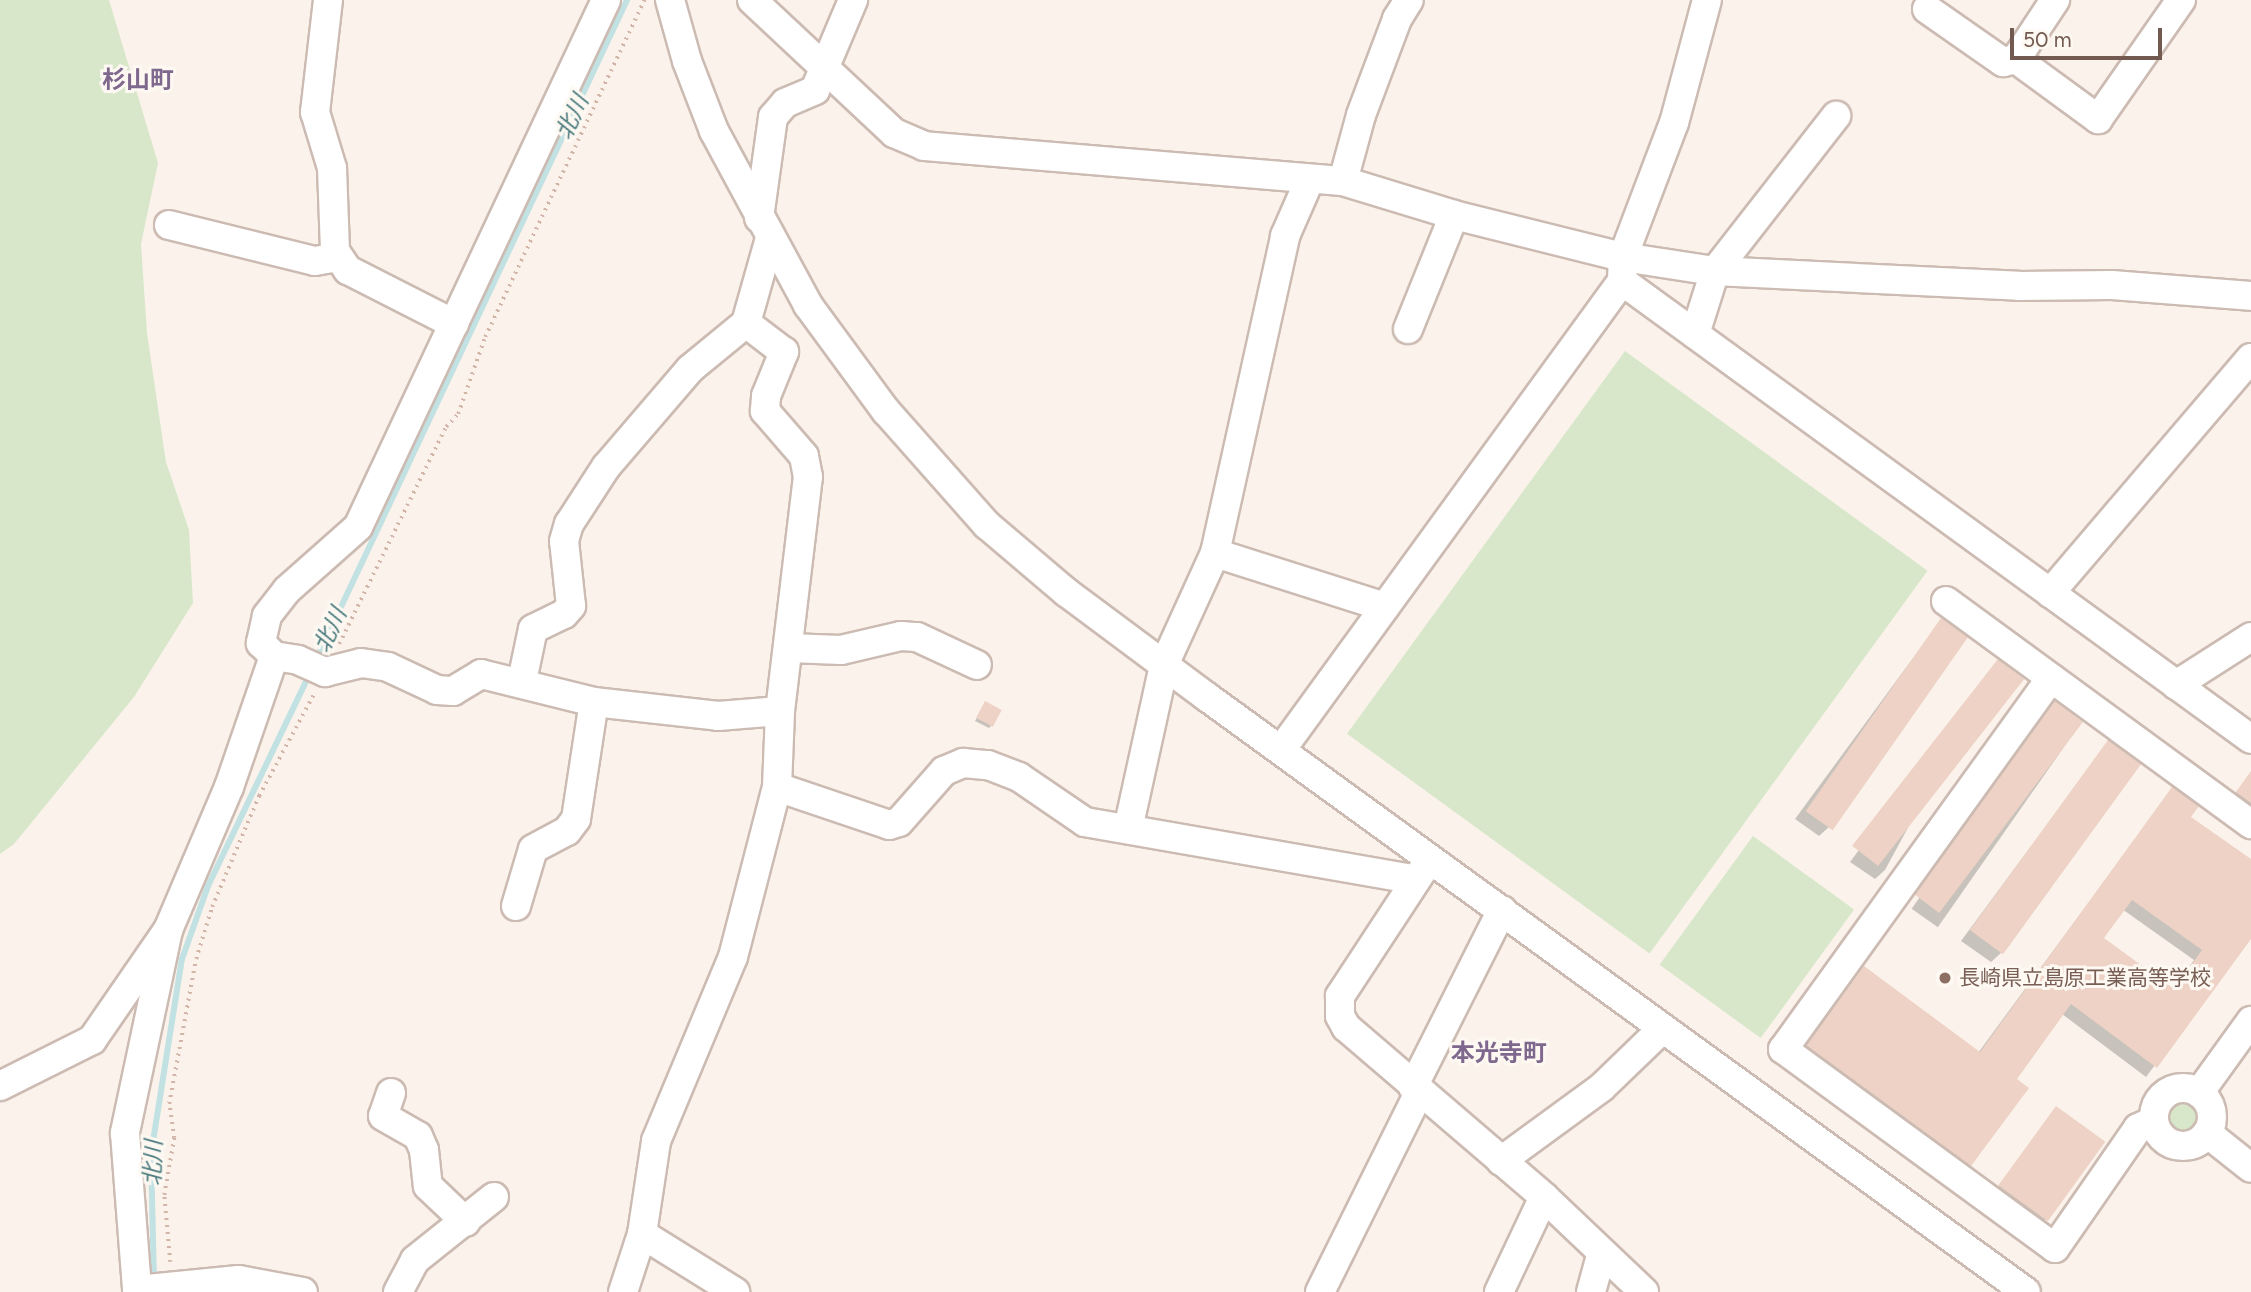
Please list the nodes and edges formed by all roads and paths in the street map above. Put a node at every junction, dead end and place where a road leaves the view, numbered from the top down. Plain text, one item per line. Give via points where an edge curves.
1 (328, 0) edge
2 (606, 0) edge
3 (645, 0) edge
4 (670, 0) edge
5 (752, 0) edge
6 (853, 0) edge
7 (1409, 0) edge
8 (1707, 0) edge
9 (2055, 0) edge
10 (2181, 0) edge
11 (1927, 9) dead end
12 (2016, 59) junction
13 (824, 70) junction
14 (1836, 116) dead end
15 (570, 145) dead end
16 (576, 148) junction
17 (1310, 179) junction
18 (1343, 181) junction
19 (1454, 215) junction
20 (169, 225) dead end
21 (764, 228) junction
22 (337, 257) junction
23 (1623, 269) junction
24 (1715, 271) junction
25 (2251, 296) edge
26 (746, 323) junction
27 (467, 329) junction
28 (1408, 329) dead end
29 (1695, 334) junction
30 (485, 337) junction
31 (2251, 358) edge
32 (1214, 553) junction
33 (2050, 593) junction
34 (1946, 601) dead end
35 (1385, 607) junction
36 (2251, 637) edge
37 (789, 648) junction
38 (304, 665) junction
39 (977, 665) dead end
40 (1164, 665) junction
41 (2051, 678) junction
42 (522, 681) junction
43 (2176, 685) junction
44 (594, 702) junction
45 (780, 711) junction
46 (2251, 739) edge
47 (1281, 750) junction
48 (777, 787) junction
49 (2251, 824) edge
50 (1128, 830) junction
51 (1423, 868) junction
52 (516, 906) dead end
53 (1502, 910) junction
54 (168, 930) junction
55 (2251, 1021) edge
56 (1662, 1029) junction
57 (0, 1086) edge
58 (1416, 1090) junction
59 (391, 1093) dead end
60 (2199, 1093) junction
61 (2154, 1121) junction
62 (2207, 1133) junction
63 (1501, 1161) junction
64 (2251, 1168) edge
65 (494, 1196) dead end
66 (1544, 1197) junction
67 (466, 1222) junction
68 (642, 1234) junction
69 (1602, 1252) junction
70 (162, 1288) junction
71 (303, 1292) edge
72 (398, 1292) edge
73 (623, 1292) edge
74 (735, 1292) edge
75 (1320, 1292) edge
76 (1499, 1292) edge
77 (1591, 1292) edge
78 (1644, 1292) edge
79 (2026, 1292) edge

1 - 22 street via 315,112 332,168
2 - 27 street
3 - 16 path
4 - 21 street via 714,131
5 - 13 street
6 - 13 street
7 - 18 street via 1397,19 1361,115
8 - 23 street via 1674,123
9 - 12 street
10 - 12 street via 2098,118
11 - 12 street via 2003,62
13 - 17 street via 894,133 924,146
13 - 21 street via 815,90 785,103 773,117
14 - 24 street
15 - 16 path
16 - 30 path
17 - 18 street
17 - 32 street via 1285,236
18 - 19 street
19 - 23 street
19 - 28 street
20 - 22 street via 316,261
21 - 26 street
21 - 40 street via 816,315 932,467 997,534 1066,593
22 - 27 street via 348,270
23 - 24 street
23 - 29 street
23 - 35 street
24 - 25 street via 2019,286 2112,285
24 - 29 street
26 - 37 street via 784,352 766,396 765,411 804,456 808,477
26 - 42 street via 690,369 607,467 569,524 564,541 571,606 533,629
27 - 30 path
27 - 38 street via 358,527 286,590 267,616 261,643
29 - 33 street
30 - 38 path via 458,414
31 - 33 street
32 - 35 street
32 - 40 street
33 - 43 street
34 - 41 street
35 - 47 street
36 - 43 street
37 - 39 street via 841,650 901,636 917,637
37 - 45 street
38 - 42 street via 387,667 437,690 453,691 481,674
38 - 54 street via 229,787
38 - 70 path via 196,959 169,1104 174,1138 165,1172
40 - 47 street
40 - 50 street
41 - 49 street
41 - 61 street via 1783,1049 2055,1248 2138,1128
42 - 44 street
43 - 46 street
44 - 45 street via 718,716
44 - 52 street via 576,819 566,831 533,849
45 - 48 street
47 - 51 street
48 - 50 street via 894,824 944,771 963,763 988,765 1019,777 1085,822
48 - 68 street via 733,957 656,1141
50 - 51 street
51 - 53 street
51 - 58 street via 1340,996 1338,1006 1346,1027
53 - 56 street
53 - 58 street
54 - 57 street via 92,1040
54 - 70 street via 125,1133 137,1290
55 - 60 street
56 - 63 street via 1602,1087
56 - 79 street
58 - 63 street
58 - 75 street
59 - 67 street via 383,1116 418,1136 428,1186
60 - 61 street via 2181,1088 2165,1094
60 - 62 street via 2212,1116
61 - 62 street via 2163,1138 2181,1146
62 - 64 street
63 - 66 street
65 - 67 street
66 - 69 street
66 - 76 street
67 - 72 street via 415,1260
68 - 73 street
68 - 74 street
69 - 77 street
69 - 78 street
70 - 71 street via 251,1280

